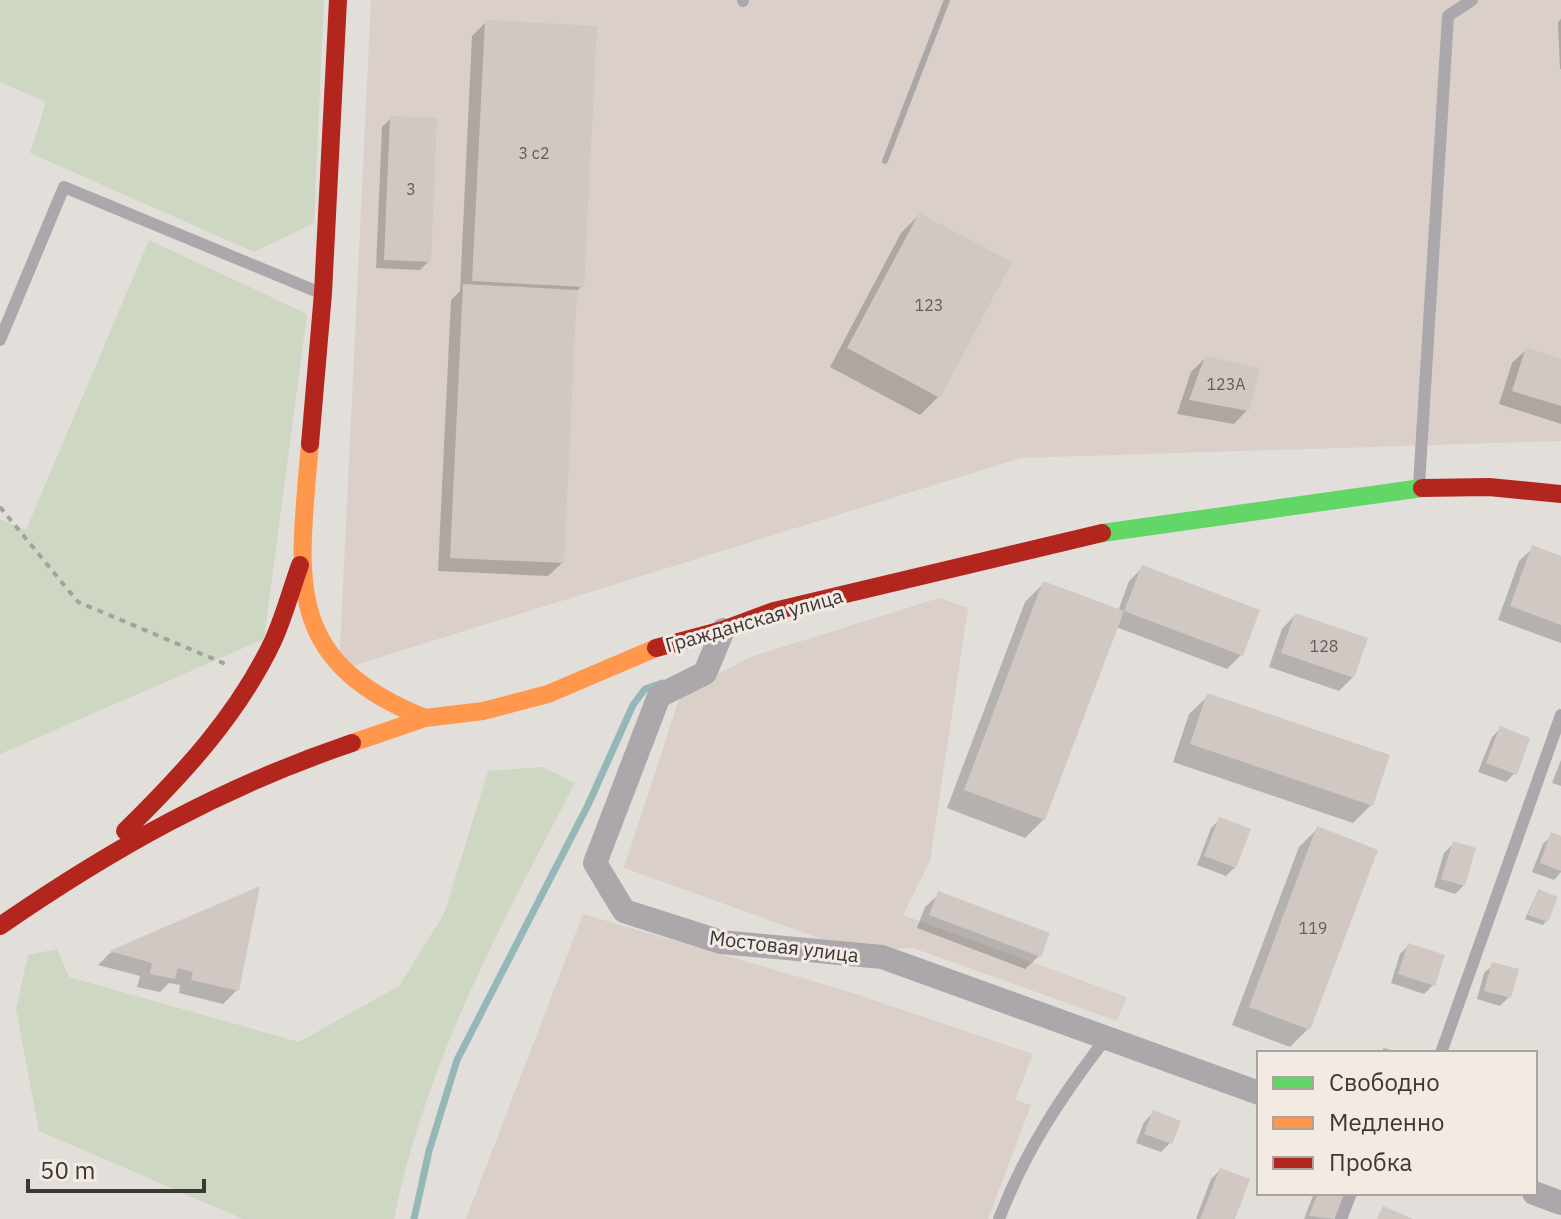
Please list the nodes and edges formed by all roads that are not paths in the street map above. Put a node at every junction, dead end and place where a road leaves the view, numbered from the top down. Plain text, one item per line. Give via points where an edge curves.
1 (338, 0) edge
2 (1472, 0) edge
3 (323, 293) junction
4 (0, 340) edge
5 (1419, 488) junction
6 (1561, 494) edge
7 (300, 565) junction
8 (723, 630) junction
9 (1561, 715) edge
10 (425, 718) junction
11 (92, 863) junction
12 (0, 926) edge
13 (1107, 1037) junction
14 (1442, 1051) edge
15 (1257, 1092) edge
16 (1537, 1194) edge
17 (1350, 1195) edge
18 (1561, 1203) edge
19 (999, 1219) edge
20 (1341, 1219) edge

1 - 3 street
2 - 5 lane via 1448,16
3 - 4 lane via 64,187
3 - 7 street
5 - 6 street, Гражданская улица
5 - 8 street, Гражданская улица via 1101,533 774,611
7 - 10 street via 310,617 327,653 373,694
7 - 11 street via 273,642 232,711 175,783
8 - 10 street, Гражданская улица via 648,650 548,694 483,711
8 - 13 street, Мостовая улица via 705,673 659,696 595,863 624,911 721,942 882,957
9 - 14 lane
10 - 11 street, Гражданская улица via 304,759 182,813
11 - 12 street, Гражданская улица
13 - 15 street, Мостовая улица
13 - 19 lane via 1060,1098 1017,1172
16 - 18 street
17 - 20 lane

